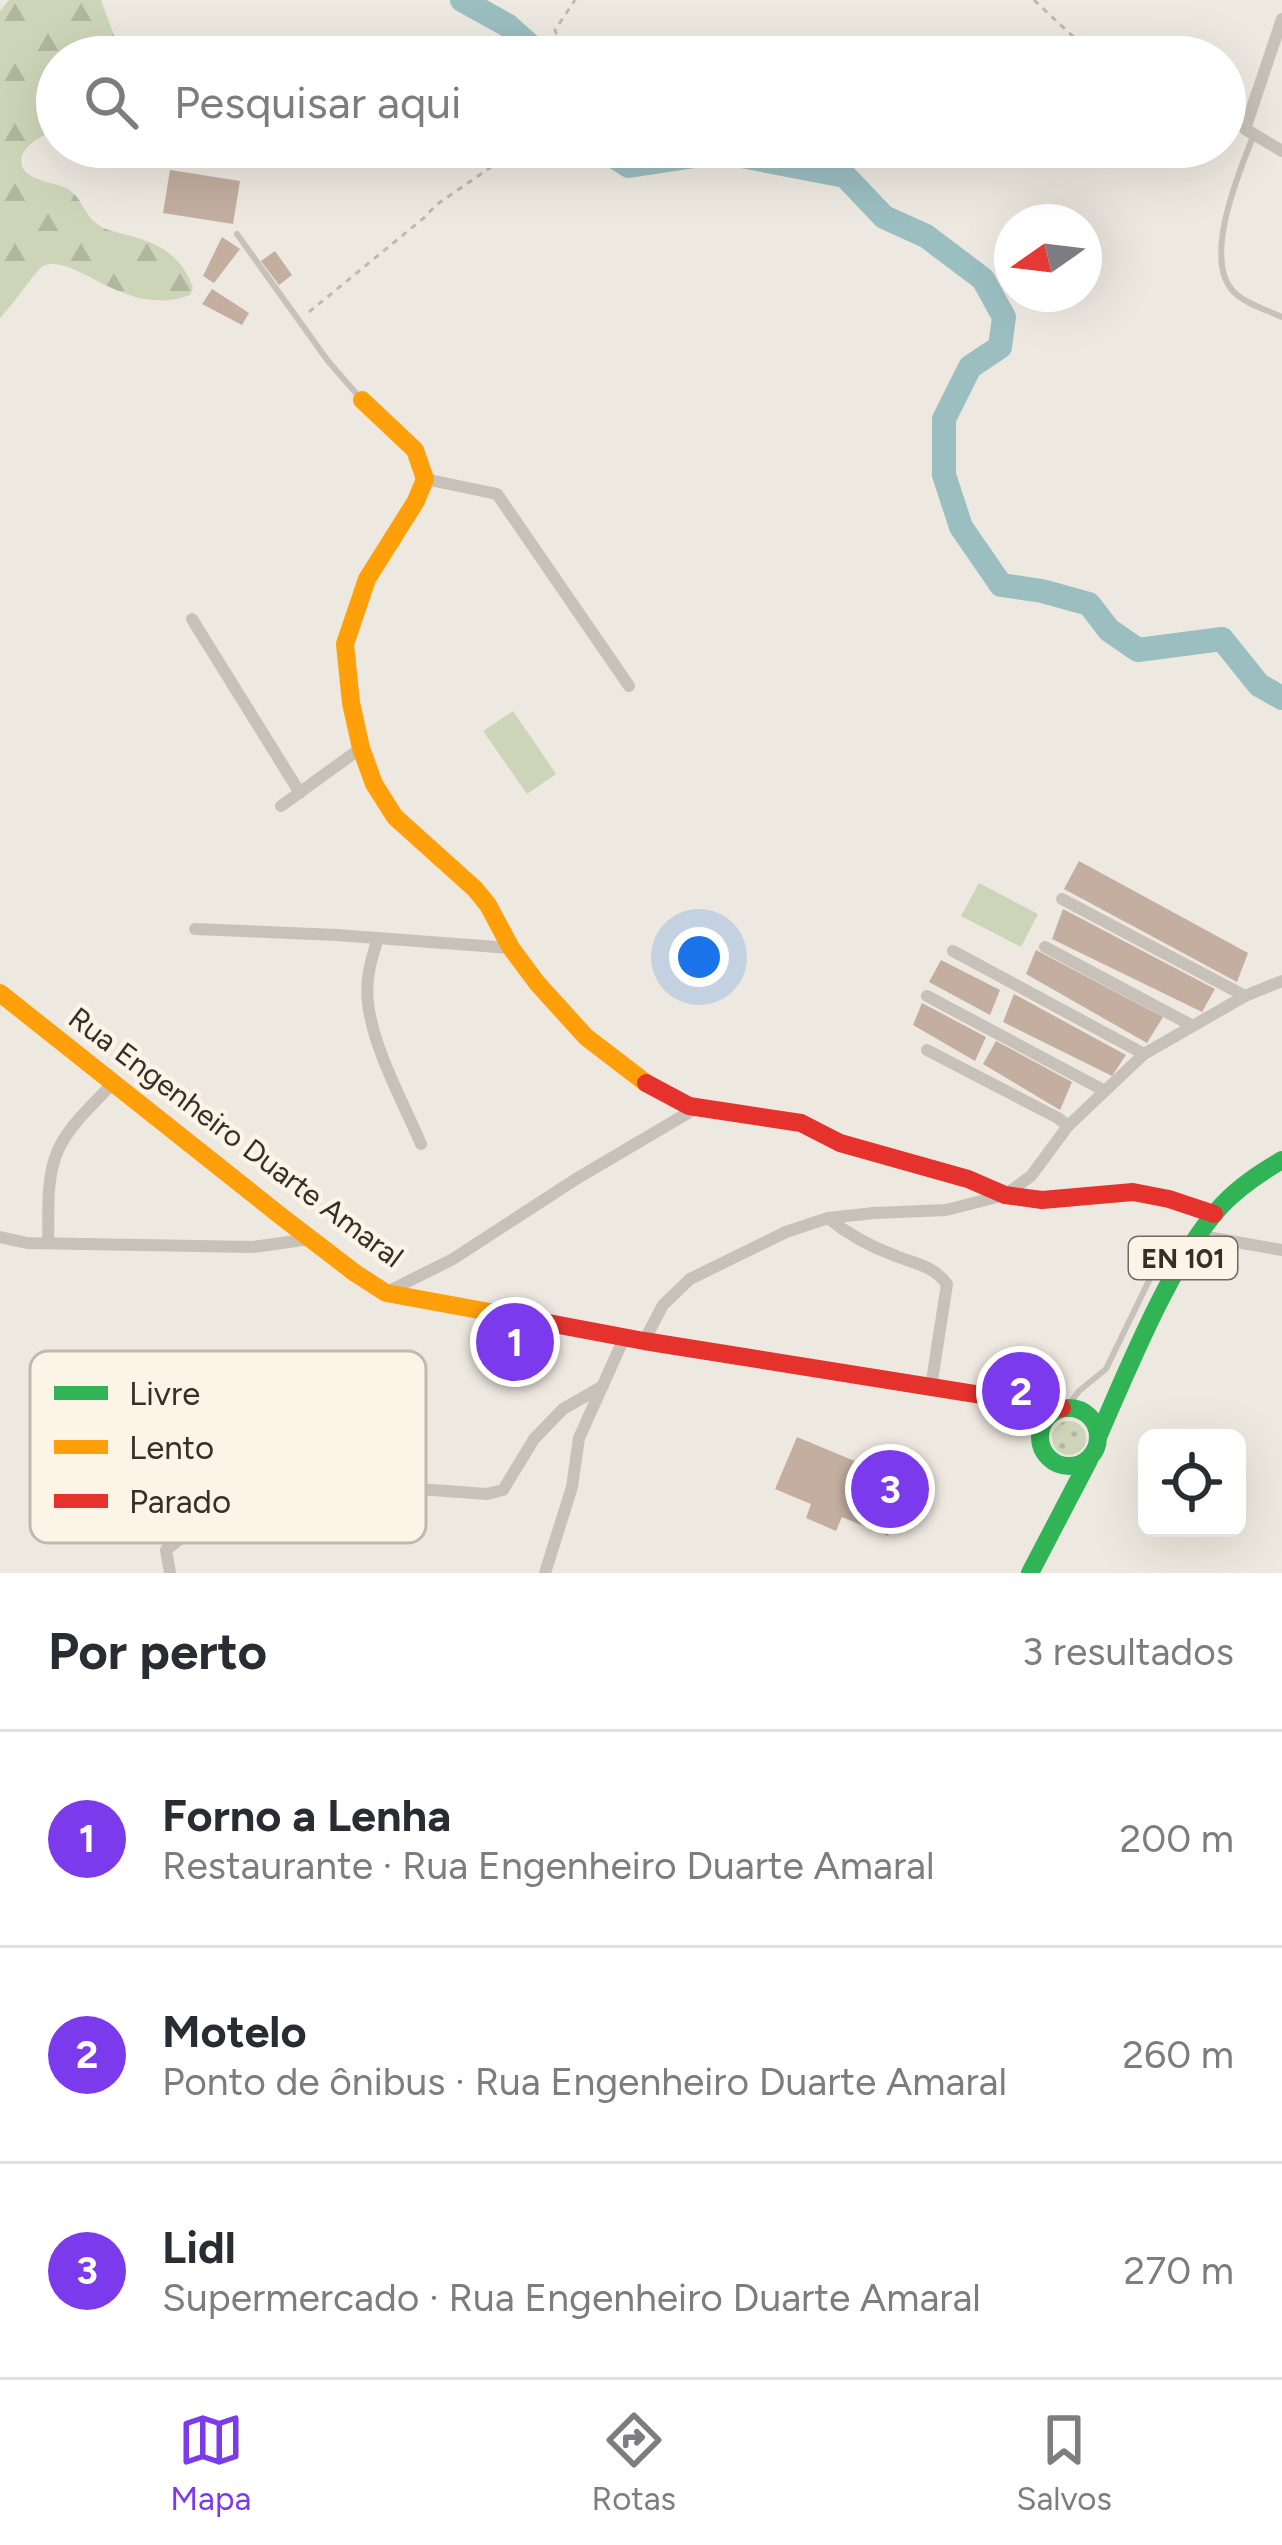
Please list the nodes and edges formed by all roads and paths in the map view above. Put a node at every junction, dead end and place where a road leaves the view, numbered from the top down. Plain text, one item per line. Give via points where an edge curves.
1 (575, 0) edge
2 (1034, 0) edge
3 (1282, 19) edge
4 (557, 36) edge
5 (1073, 36) edge
6 (1246, 126) edge
7 (1246, 130) edge
8 (1254, 134) junction
9 (1282, 151) edge
10 (1246, 155) edge
11 (490, 168) edge
12 (1241, 168) edge
13 (237, 234) dead end
14 (1282, 317) edge
15 (299, 320) junction
16 (362, 400) joint
17 (425, 478) junction
18 (192, 619) dead end
19 (629, 686) dead end
20 (361, 748) junction
21 (300, 793) junction
22 (281, 806) dead end
23 (1062, 899) dead end
24 (195, 929) dead end
25 (378, 938) junction
26 (1045, 946) dead end
27 (511, 948) junction
28 (953, 951) dead end
29 (1282, 981) edge
30 (0, 993) edge
31 (1245, 995) junction
32 (927, 996) dead end
33 (1191, 1025) junction
34 (927, 1049) dead end
35 (1144, 1054) junction
36 (113, 1083) junction
37 (1106, 1091) junction
38 (698, 1108) junction
39 (1068, 1126) junction
40 (421, 1144) dead end
41 (1282, 1160) edge
42 (1005, 1196) junction
43 (1214, 1214) junction
44 (828, 1218) junction
45 (1196, 1235) junction
46 (0, 1238) edge
47 (310, 1239) junction
48 (1169, 1240) dead end
49 (49, 1243) junction
50 (1282, 1250) edge
51 (1161, 1256) junction
52 (1180, 1264) junction
53 (386, 1292) junction
54 (635, 1338) junction
55 (1120, 1385) junction
56 (602, 1386) junction
57 (932, 1387) junction
58 (1014, 1400) junction
59 (1066, 1408) junction
60 (1041, 1426) junction
61 (1099, 1437) junction
62 (1090, 1458) junction
63 (1055, 1464) junction
64 (426, 1490) edge
65 (1065, 1502) junction
66 (175, 1543) edge
67 (170, 1573) edge
68 (545, 1573) edge
69 (1030, 1573) edge

1 - 4 path
2 - 5 path
3 - 6 street
7 - 8 street
8 - 9 street
8 - 10 lane
11 - 15 path
12 - 14 lane via 1228,202 1223,266 1237,294
13 - 15 lane
15 - 16 lane
16 - 17 main road via 415,450
17 - 19 street via 497,494
17 - 20 main road via 367,579 345,644
18 - 21 street
20 - 21 street
20 - 27 main road via 395,817 463,875
21 - 22 street
23 - 31 street
24 - 25 street
25 - 27 street
25 - 40 street via 368,1003
26 - 33 street
27 - 38 main road via 586,1037 640,1081
28 - 35 street
29 - 31 street
30 - 36 main road, Rua Engenheiro Duarte Amaral
31 - 33 street
32 - 37 street
33 - 35 street
34 - 39 street
35 - 37 street
36 - 47 main road, Rua Engenheiro Duarte Amaral
36 - 49 street via 55,1157
37 - 39 street
38 - 42 main road via 801,1124
38 - 53 street
39 - 42 street
41 - 43 main road, EN 101 via 1253,1175
42 - 43 main road via 1133,1192
42 - 44 street via 946,1210
43 - 45 main road, EN 101
44 - 54 street via 690,1280
44 - 57 street via 848,1235 936,1270 946,1284
45 - 50 street
45 - 52 main road, EN 101
46 - 49 street
47 - 49 street via 253,1246
47 - 53 main road, Rua Engenheiro Duarte Amaral
48 - 51 lane
51 - 52 lane
51 - 59 lane via 1106,1369
52 - 55 main road, EN 101
53 - 54 main road, Rua Engenheiro Duarte Amaral
54 - 56 street
54 - 57 main road, Rua Engenheiro Duarte Amaral
55 - 59 main road
55 - 61 main road, EN 101
56 - 64 street via 548,1424 503,1490
56 - 68 street via 579,1438
57 - 58 main road, Rua Engenheiro Duarte Amaral
58 - 59 main road, Rua Engenheiro Duarte Amaral
58 - 60 main road
59 - 60 main road
59 - 61 main road via 1090,1417
60 - 63 main road via 1040,1445
61 - 62 main road, EN 101
62 - 63 main road
62 - 65 main road, EN 101
63 - 65 main road
65 - 69 main road, EN 101
66 - 67 street via 166,1550

